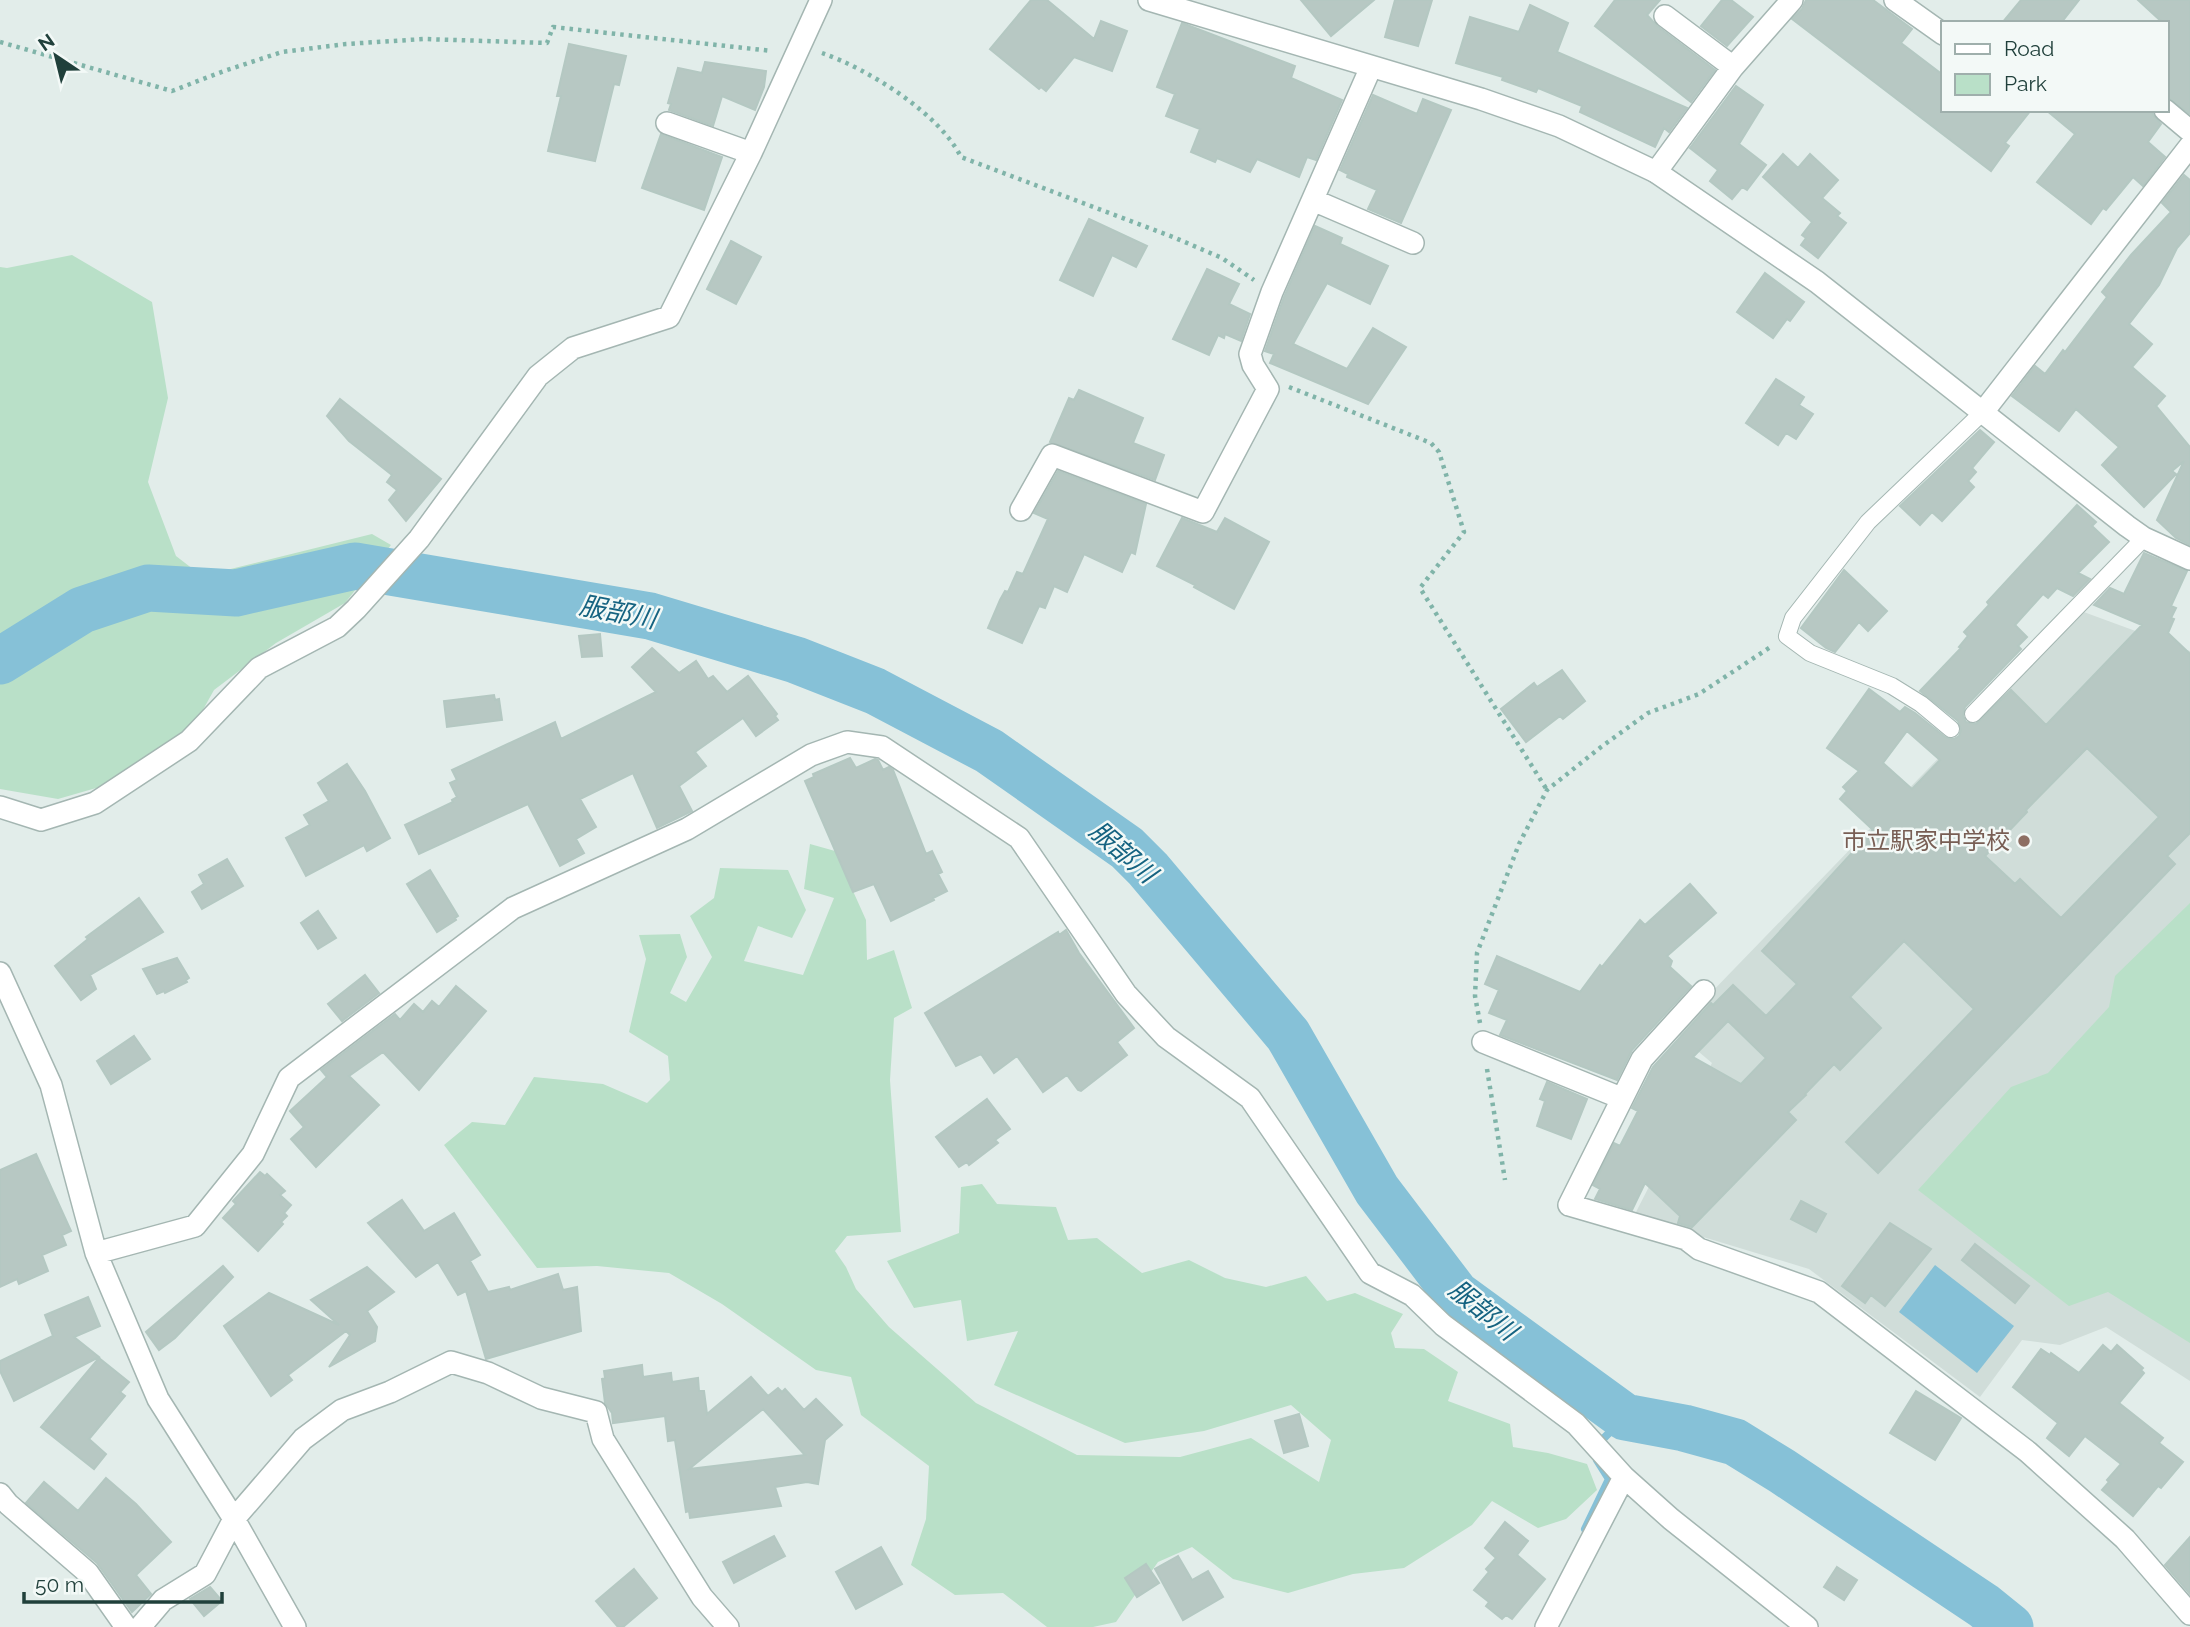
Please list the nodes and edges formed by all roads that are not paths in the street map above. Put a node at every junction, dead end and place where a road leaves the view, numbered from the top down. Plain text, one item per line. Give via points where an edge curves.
1 (821, 0) edge
2 (1792, 0) edge
3 (1895, 0) edge
4 (1156, 1) edge
5 (1665, 16) dead end
6 (1941, 33) edge
7 (1371, 67) junction
8 (1732, 67) junction
9 (2167, 112) edge
10 (667, 123) dead end
11 (2190, 131) edge
12 (2190, 146) edge
13 (751, 153) junction
14 (1656, 172) junction
15 (1312, 200) junction
16 (1413, 243) dead end
17 (1983, 412) junction
18 (1021, 510) dead end
19 (2144, 538) junction
20 (2190, 559) edge
21 (1973, 714) dead end
22 (1951, 729) dead end
23 (0, 807) edge
24 (0, 973) edge
25 (1704, 991) dead end
26 (1483, 1042) road end
27 (1621, 1098) junction
28 (96, 1253) junction
29 (1624, 1477) junction
30 (0, 1494) edge
31 (234, 1520) junction
32 (2190, 1614) edge
33 (126, 1627) edge
34 (140, 1627) edge
35 (295, 1627) edge
36 (728, 1627) edge
37 (1546, 1627) edge
38 (1806, 1627) edge

1 - 13 street
2 - 8 street
3 - 6 street
4 - 7 street
5 - 8 street
7 - 14 street via 1559,126
7 - 15 street
8 - 14 street
9 - 11 street
10 - 13 street
12 - 17 street
13 - 23 street via 669,317 573,348 538,376 419,539 337,627 259,668 189,741 95,803 41,820
14 - 17 street via 1817,282
15 - 16 street
15 - 18 street via 1250,354 1268,389 1203,512 1052,455
17 - 19 street
17 - 22 lane via 1868,522 1793,618 1787,636 1810,653 1892,686
19 - 20 street
19 - 21 lane
24 - 28 street via 51,1085
25 - 27 street via 1642,1059
26 - 27 street
27 - 32 street via 1569,1205 1686,1239 1699,1249 1819,1292 2028,1452 2125,1539
28 - 29 street via 195,1226 253,1154 289,1078 513,908 687,829 811,755 847,742 882,747 1019,838 1126,994 1166,1037 1250,1098 1370,1273 1412,1295 1443,1325 1576,1424
28 - 31 street via 158,1399
29 - 37 street
29 - 38 street
30 - 33 street via 88,1573
31 - 34 street via 205,1574 163,1600
31 - 35 street
31 - 36 street via 303,1439 342,1410 451,1362 488,1373 541,1398 596,1412 603,1439 702,1597

